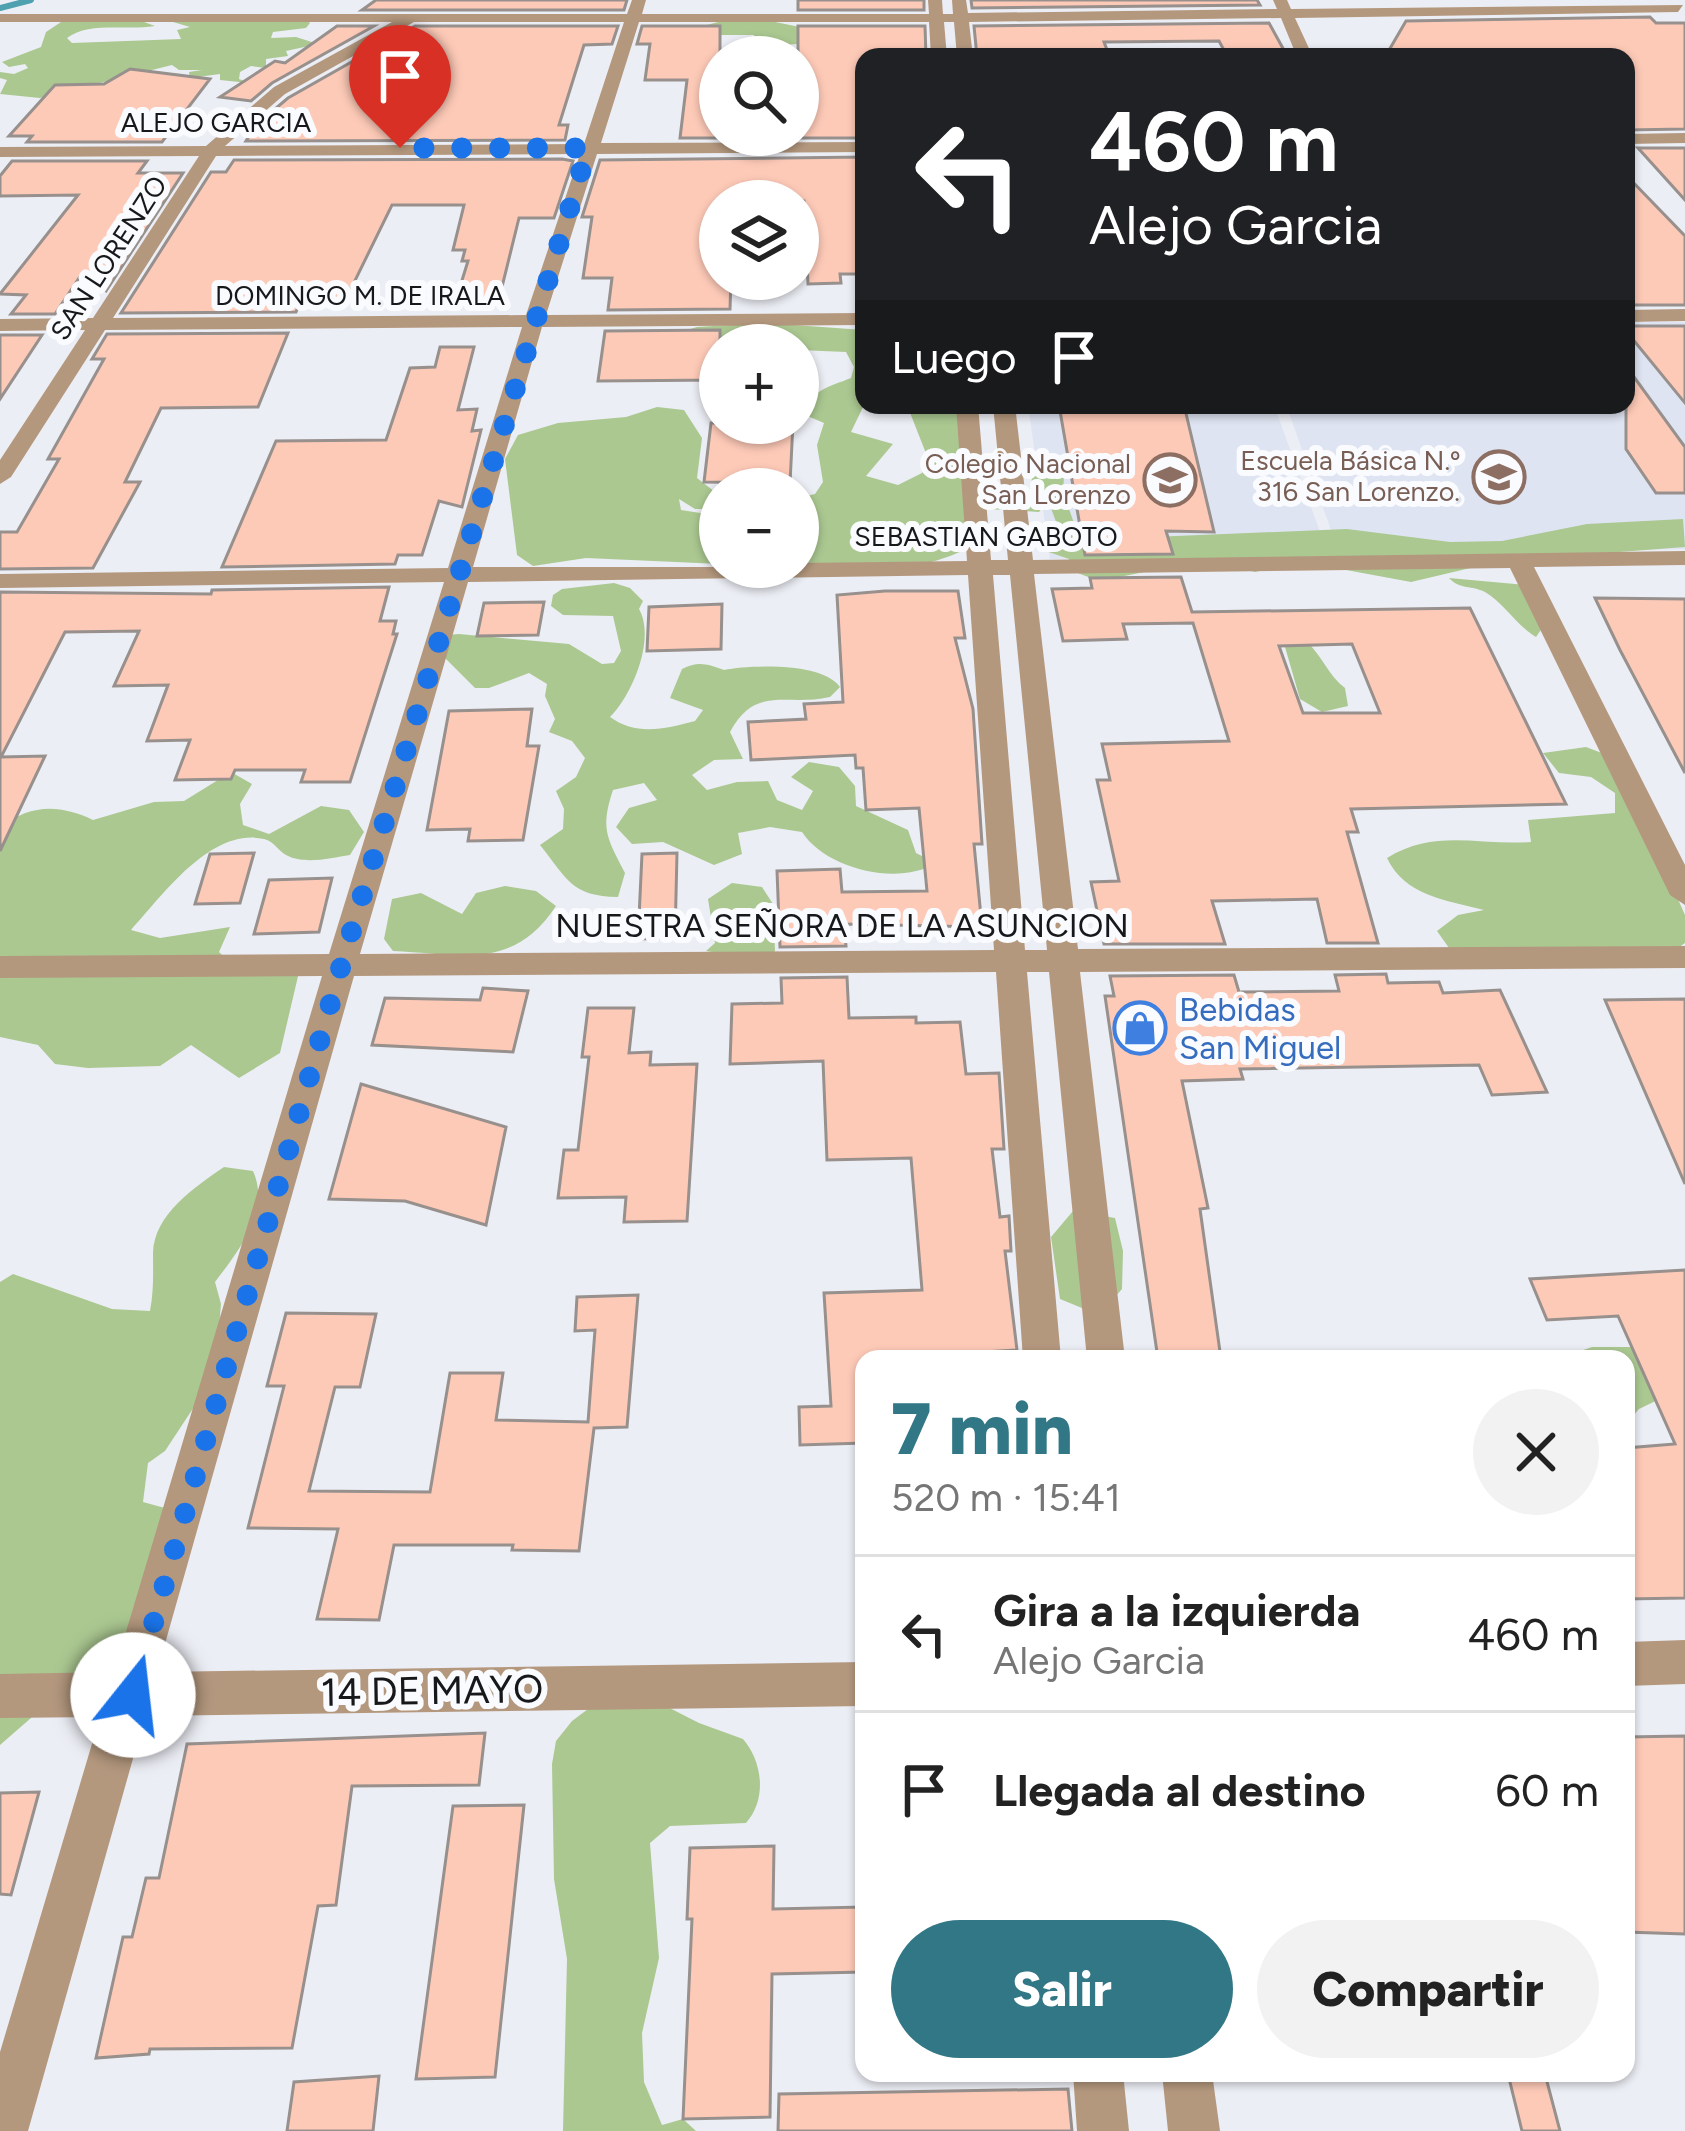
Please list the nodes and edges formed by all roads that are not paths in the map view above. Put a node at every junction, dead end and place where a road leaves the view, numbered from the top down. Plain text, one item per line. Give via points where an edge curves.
1 (1283, 7) edge
2 (1675, 7) edge
3 (635, 9) edge
4 (936, 9) edge
5 (959, 9) edge
6 (0, 18) edge
7 (410, 20) junction
8 (938, 48) edge
9 (964, 48) edge
10 (1301, 48) edge
11 (1685, 138) edge
12 (1635, 139) edge
13 (855, 147) edge
14 (588, 148) junction
15 (212, 149) junction
16 (0, 152) edge
17 (1685, 315) edge
18 (1635, 316) edge
19 (855, 319) edge
20 (535, 321) junction
21 (0, 325) edge
22 (98, 325) junction
23 (969, 414) edge
24 (1005, 414) edge
25 (0, 477) edge
26 (1685, 558) edge
27 (1519, 561) junction
28 (981, 565) junction
29 (1021, 568) junction
30 (460, 575) junction
31 (0, 580) edge
32 (1685, 895) edge
33 (1685, 957) edge
34 (1012, 960) junction
35 (1064, 961) junction
36 (342, 963) junction
37 (0, 967) edge
38 (1041, 1350) edge
39 (1105, 1350) edge
40 (1685, 1662) edge
41 (1635, 1664) edge
42 (855, 1684) edge
43 (133, 1695) junction
44 (0, 1696) edge
45 (1100, 2082) edge
46 (1188, 2082) edge
47 (2, 2131) edge
48 (1103, 2131) edge
49 (1194, 2131) edge

1 - 2 street
1 - 5 street
1 - 10 street
3 - 4 street
3 - 7 street
3 - 14 street
4 - 5 street
4 - 8 street
5 - 9 street
6 - 7 street
7 - 15 street, SAN LORENZO via 260,100
11 - 12 street
13 - 14 street, ALEJO GARCIA
14 - 15 street, ALEJO GARCIA
14 - 20 street
15 - 16 street, ALEJO GARCIA
15 - 22 street, SAN LORENZO
17 - 18 street
19 - 20 street, DOMINGO M. DE IRALA
20 - 22 street, DOMINGO M. DE IRALA
20 - 30 street
21 - 22 street, DOMINGO M. DE IRALA
22 - 25 street, SAN LORENZO
23 - 28 street
24 - 29 street
26 - 27 street, SEBASTIAN GABOTO
27 - 29 street, SEBASTIAN GABOTO
27 - 32 street
28 - 29 street, SEBASTIAN GABOTO
28 - 30 street, SEBASTIAN GABOTO
28 - 34 street
29 - 35 street
30 - 31 street, SEBASTIAN GABOTO
30 - 36 street
33 - 35 street, NUESTRA SEÑORA DE LA ASUNCION
34 - 35 street, NUESTRA SEÑORA DE LA ASUNCION
34 - 36 street, NUESTRA SEÑORA DE LA ASUNCION
34 - 38 street
35 - 39 street
36 - 37 street, NUESTRA SEÑORA DE LA ASUNCION
36 - 43 street
40 - 41 street
42 - 43 street, 14 DE MAYO
43 - 44 street, 14 DE MAYO
43 - 47 street
45 - 48 street
46 - 49 street

